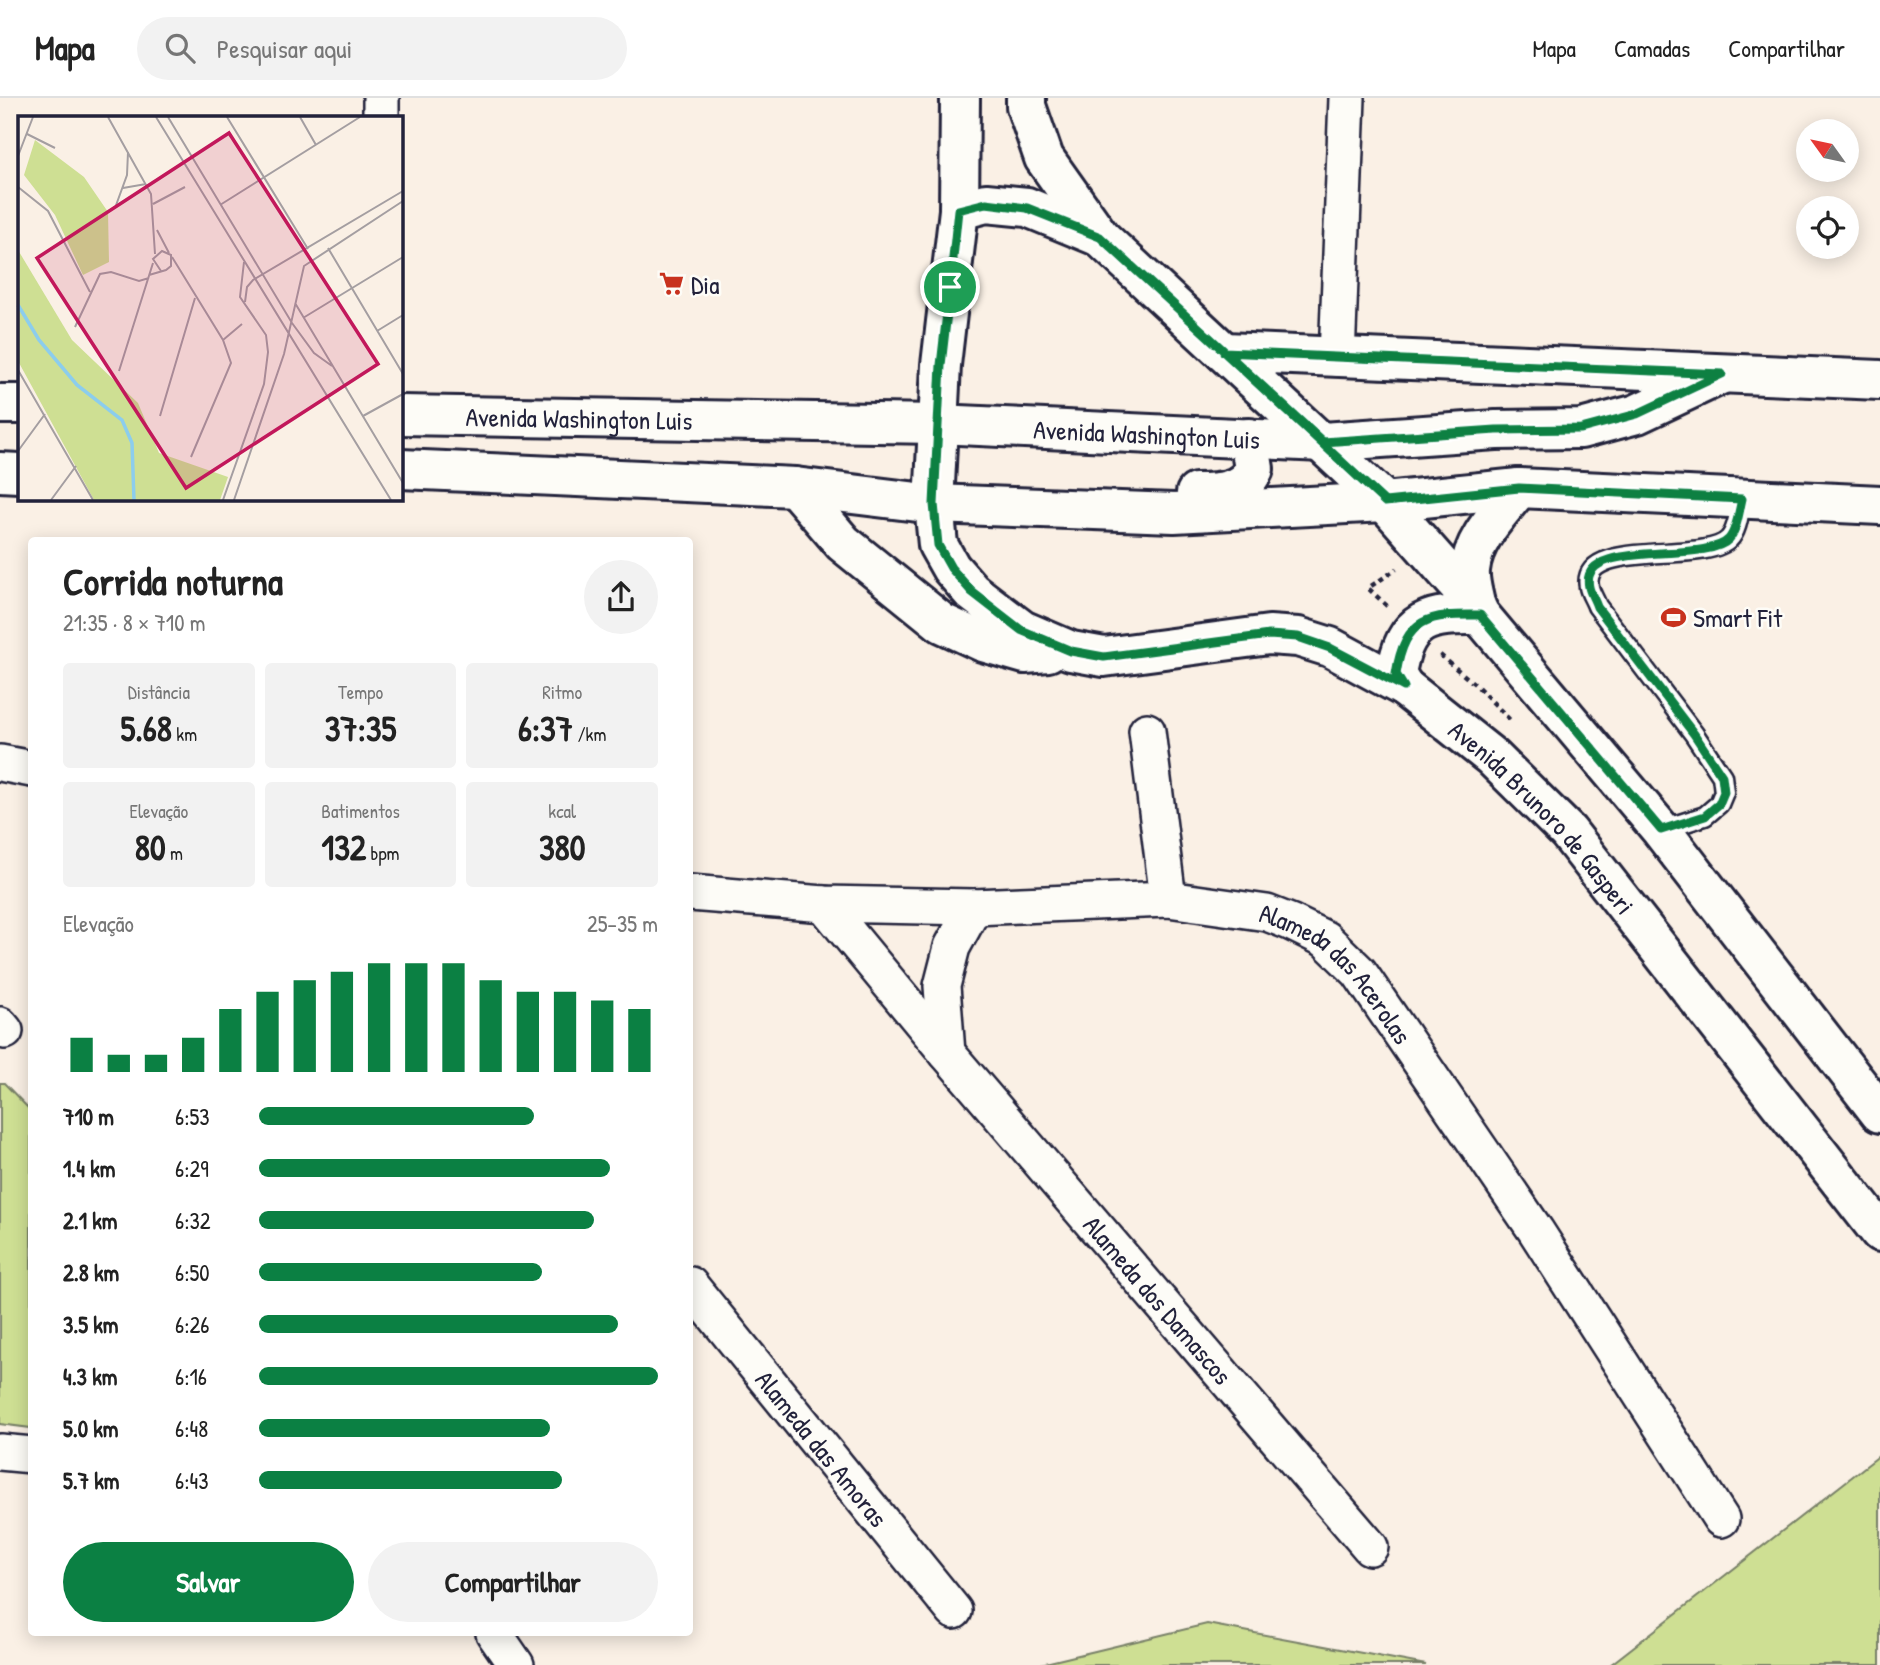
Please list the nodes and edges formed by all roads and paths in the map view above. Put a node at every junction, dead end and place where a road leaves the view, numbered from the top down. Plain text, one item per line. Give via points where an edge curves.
1 (382, 98) edge
2 (960, 98) edge
3 (1026, 98) edge
4 (1347, 98) edge
5 (381, 116) edge
6 (958, 210) junction
7 (1100, 237) junction
8 (1224, 352) junction
9 (1337, 358) junction
10 (1722, 374) junction
11 (1880, 380) edge
12 (0, 404) edge
13 (18, 404) edge
14 (402, 415) edge
15 (937, 424) junction
16 (1249, 438) junction
17 (1323, 442) junction
18 (402, 469) edge
19 (0, 472) edge
20 (18, 473) edge
21 (795, 487) junction
22 (1519, 488) junction
23 (1742, 499) junction
24 (1385, 502) junction
25 (934, 504) junction
26 (1880, 505) edge
27 (1013, 506) junction
28 (1477, 609) junction
29 (1071, 651) junction
30 (1404, 687) junction
31 (1147, 731) dead end
32 (0, 763) edge
33 (28, 768) edge
34 (1661, 830) junction
35 (693, 893) edge
36 (1168, 899) junction
37 (824, 904) junction
38 (974, 907) junction
39 (947, 1053) junction
40 (1880, 1113) edge
41 (1880, 1231) edge
42 (693, 1288) edge
43 (0, 1452) edge
44 (28, 1455) edge
45 (1721, 1519) dead end
46 (1370, 1547) dead end
47 (954, 1611) dead end
48 (496, 1636) edge
49 (516, 1665) edge

1 - 5 street
2 - 6 main road, Avenida Brunoro de Gasperi
3 - 7 main road via 1044,158
4 - 9 street
6 - 7 main road via 986,203 1027,208
6 - 15 main road, Avenida Brunoro de Gasperi
7 - 8 main road
8 - 9 main road
8 - 17 main road
9 - 10 main road
10 - 11 main road, Avenida Washington Luis
10 - 17 main road, Avenida Washington Luis via 1637,414 1581,429
12 - 13 main road
14 - 15 main road, Avenida Washington Luis
15 - 16 main road, Avenida Washington Luis
15 - 25 main road, Avenida Brunoro de Gasperi
16 - 17 main road, Avenida Washington Luis
16 - 27 main road via 1254,469 1234,489 1217,493 1086,493
17 - 24 main road
18 - 21 main road
19 - 20 main road
21 - 25 main road
21 - 29 main road, Avenida Brunoro de Gasperi via 843,543 942,623 1025,654
22 - 23 main road
22 - 24 main road
22 - 28 main road via 1473,552 1470,572
23 - 26 main road
23 - 34 lane via 1733,533 1713,549 1600,561 1589,575 1588,586 1597,607 1722,776 1724,792 1719,804 1705,816
24 - 27 main road via 1174,513
24 - 28 main road
25 - 27 main road
25 - 29 main road, Avenida Brunoro de Gasperi via 938,545 972,592 1021,630
28 - 30 main road via 1445,614 1412,629 1399,654 1396,674
28 - 34 main road
29 - 30 main road, Avenida Brunoro de Gasperi via 1104,657 1269,635 1298,637 1330,648
30 - 41 main road, Avenida Brunoro de Gasperi via 1492,757 1568,832
31 - 36 street
32 - 33 street
34 - 40 main road
35 - 37 street, Alameda das Acerolas
36 - 38 street, Alameda das Acerolas
36 - 45 street, Alameda das Acerolas via 1266,913 1290,922 1325,939 1359,972 1536,1231
37 - 38 street, Alameda das Acerolas
37 - 39 street, Alameda dos Damascos
38 - 39 street via 952,947 942,986
39 - 46 street, Alameda dos Damascos
42 - 47 street, Alameda das Amoras
43 - 44 street
48 - 49 street

